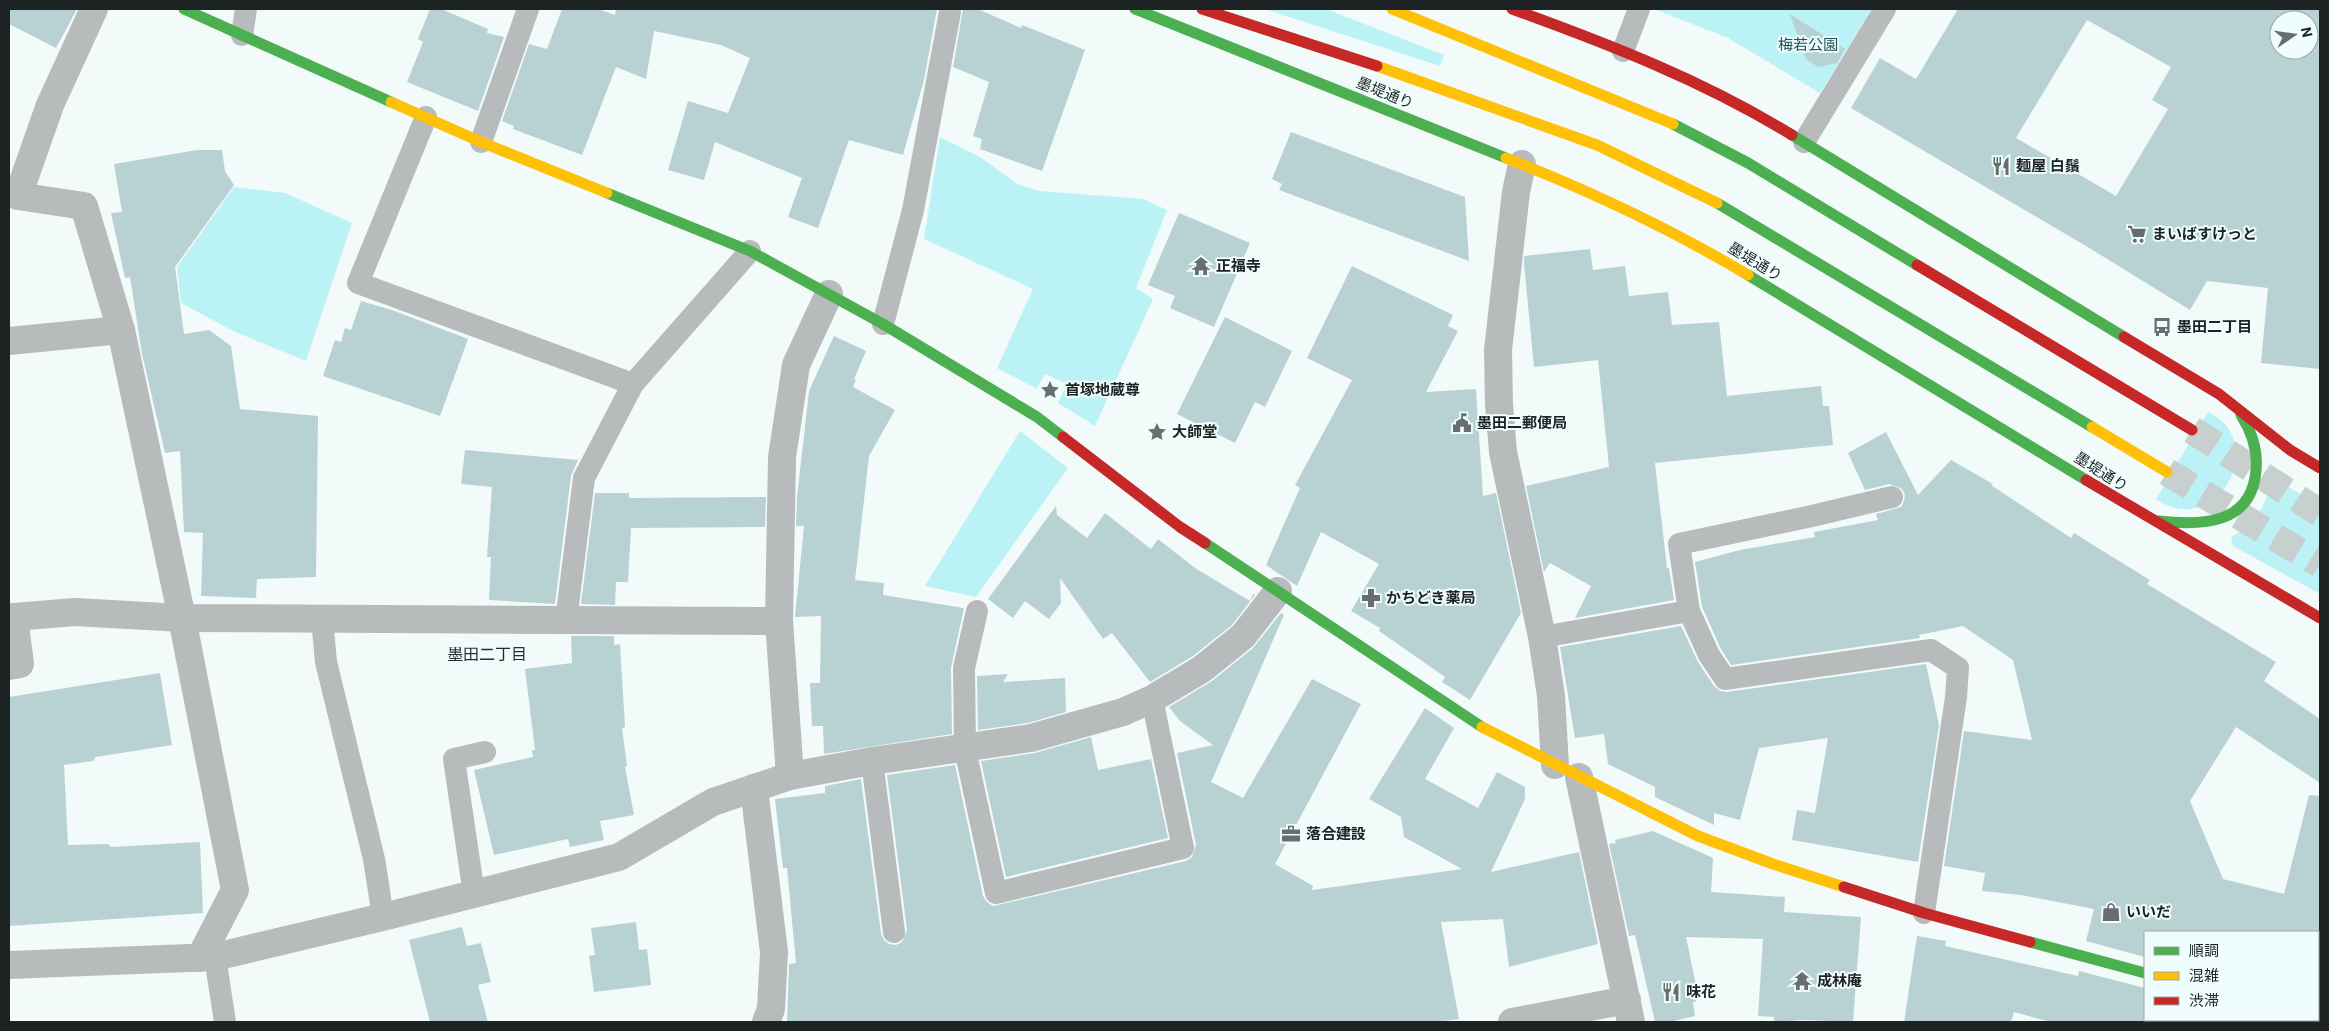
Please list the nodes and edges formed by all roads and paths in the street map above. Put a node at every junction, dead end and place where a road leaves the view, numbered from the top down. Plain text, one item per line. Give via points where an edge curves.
1 (94, 9) edge
2 (184, 9) edge
3 (246, 9) edge
4 (528, 9) edge
5 (1136, 9) edge
6 (1202, 9) edge
7 (1392, 9) edge
8 (1512, 9) edge
9 (1639, 9) edge
10 (1885, 9) edge
11 (950, 12) dead end
12 (242, 35) junction
13 (1623, 51) junction
14 (426, 117) junction
15 (481, 142) junction
16 (1804, 142) junction
17 (1522, 164) junction
18 (750, 251) junction
19 (829, 294) junction
20 (883, 324) junction
21 (121, 330) junction
22 (9, 341) edge
23 (633, 384) junction
24 (2236, 408) junction
25 (2192, 430) tunnel mouth
26 (2320, 468) edge
27 (2167, 472) tunnel mouth
28 (1892, 497) dead end
29 (2149, 519) junction
30 (1278, 591) junction
31 (977, 611) dead end
32 (1689, 611) junction
33 (182, 618) junction
34 (2320, 618) edge
35 (322, 619) junction
36 (566, 621) junction
37 (779, 621) junction
38 (1542, 637) junction
39 (9, 666) edge
40 (1152, 699) junction
41 (965, 749) junction
42 (485, 752) dead end
43 (872, 761) junction
44 (1555, 765) junction
45 (790, 776) junction
46 (1579, 777) junction
47 (754, 788) junction
48 (474, 894) junction
49 (1924, 913) junction
50 (384, 917) junction
51 (894, 932) dead end
52 (208, 957) junction
53 (9, 964) edge
54 (2144, 973) edge
55 (1629, 1011) edge
56 (225, 1022) edge
57 (766, 1022) edge
58 (1512, 1022) edge

1 - 21 street via 50,105 18,196 84,206
2 - 12 main road
3 - 12 lane
4 - 15 lane
5 - 17 main road, 墨堤通り
6 - 27 main road, 墨堤通り via 1336,51 1597,145 1665,176 1725,207
7 - 25 main road via 1680,127 1731,154
8 - 13 main road
9 - 13 lane
10 - 16 lane
11 - 20 lane via 913,210
12 - 14 main road
13 - 16 main road via 1699,84
14 - 15 main road
14 - 23 lane via 358,283
15 - 18 main road
16 - 24 main road via 2219,394
17 - 29 main road, 墨堤通り via 1637,214 1701,247
17 - 38 street via 1498,350 1499,404 1503,452
18 - 19 main road
18 - 23 lane
19 - 20 main road
19 - 37 street via 796,366 782,457
20 - 30 main road via 1037,417 1180,527
21 - 22 street
21 - 33 street
23 - 36 lane via 584,478
24 - 26 main road via 2290,450
24 - 29 main road via 2252,433 2257,454 2257,478 2243,506 2234,514 2206,524
28 - 32 lane via 1679,544
29 - 34 main road, 墨堤通り
30 - 40 street via 1243,636 1202,669
30 - 44 main road via 1488,731
31 - 41 lane via 964,668
32 - 38 lane
32 - 49 lane via 1709,655 1725,679 1931,650 1958,668
33 - 35 street
33 - 39 street via 75,612 14,617 20,664
33 - 52 street via 235,890
35 - 36 street
35 - 50 lane via 326,662 374,859
36 - 37 street
37 - 45 street
38 - 44 street via 1551,696
40 - 41 street via 1123,712 1031,738
40 - 41 lane via 1183,848 996,893
41 - 43 street
42 - 48 lane via 454,759
43 - 45 street
43 - 51 lane
44 - 46 main road
45 - 47 street
46 - 49 main road via 1698,836 1772,864
46 - 55 street
47 - 48 street via 712,802 619,857
47 - 57 street via 774,952 771,1009
48 - 50 street
49 - 54 main road
50 - 52 street
52 - 53 street
52 - 56 lane
55 - 58 street

